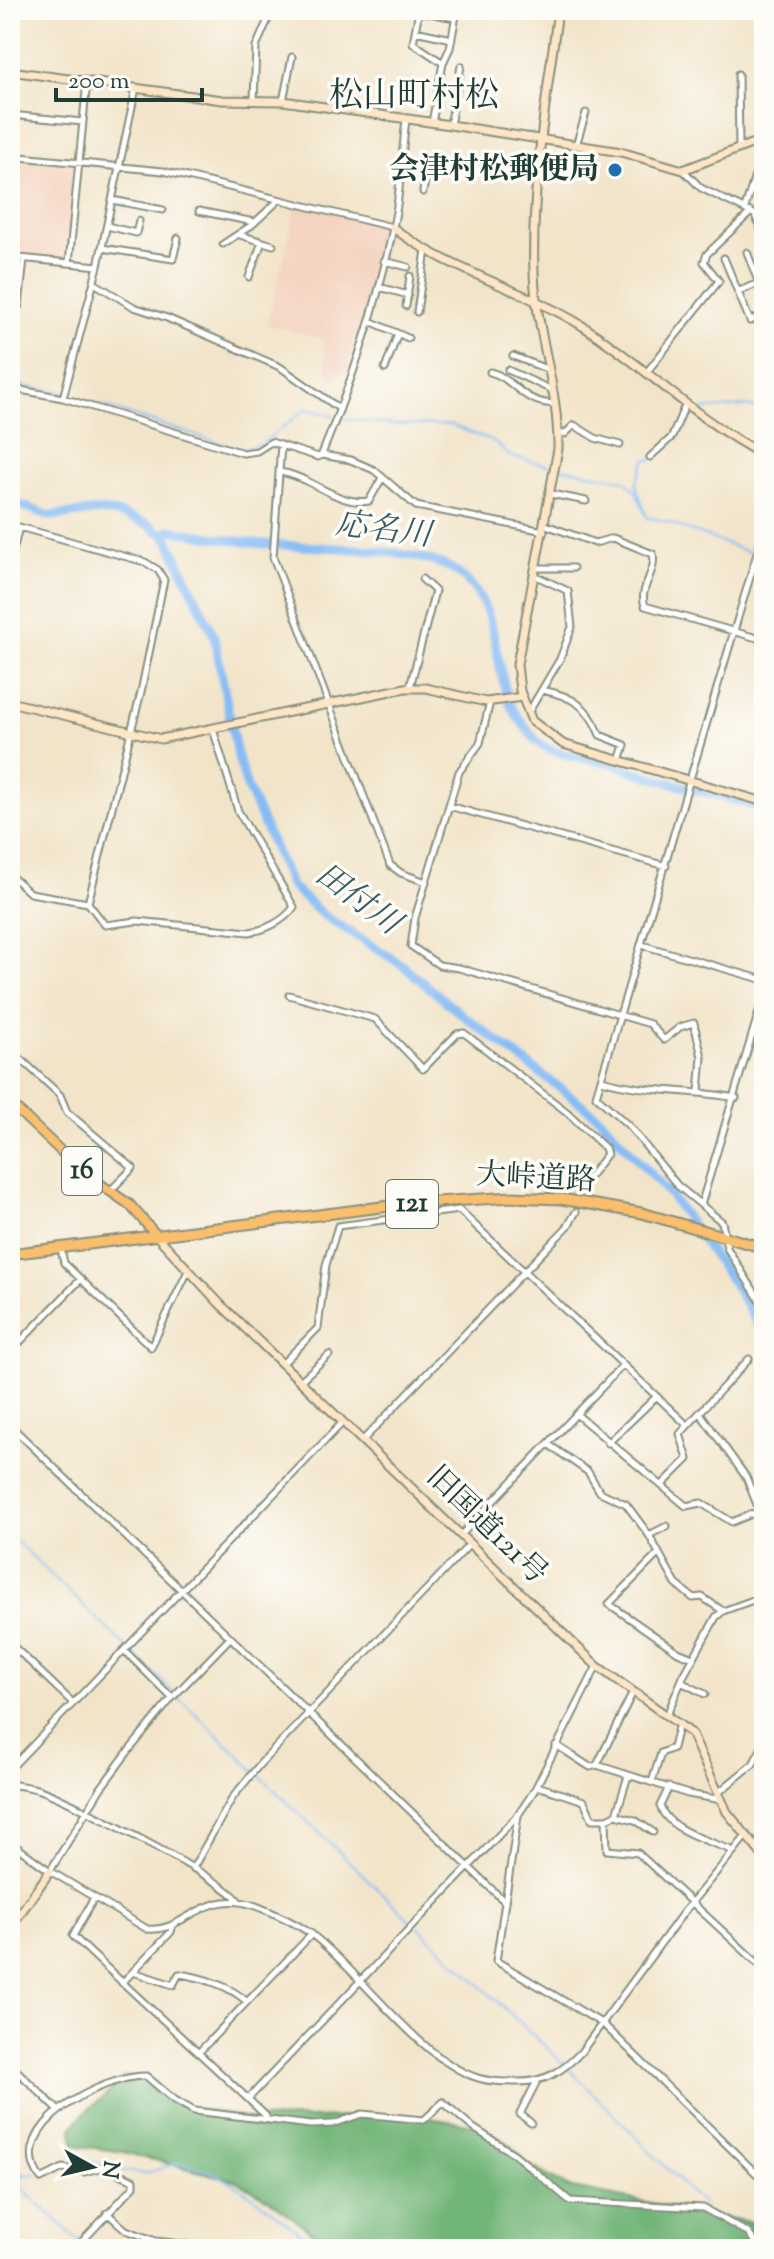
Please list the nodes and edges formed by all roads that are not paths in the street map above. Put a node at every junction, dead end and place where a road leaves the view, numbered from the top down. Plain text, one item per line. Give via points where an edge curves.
1 (17, 10) edge
2 (272, 10) edge
3 (457, 10) edge
4 (558, 10) edge
5 (419, 11) edge
6 (432, 12) edge
7 (444, 13) edge
8 (455, 18) junction
9 (415, 31) junction
10 (452, 39) junction
11 (292, 57) dead end
12 (443, 63) junction
13 (461, 66) dead end
14 (10, 73) edge
15 (738, 74) dead end
16 (87, 81) junction
17 (136, 87) junction
18 (254, 100) junction
19 (283, 101) junction
20 (586, 113) dead end
21 (10, 115) edge
22 (406, 120) junction
23 (83, 122) junction
24 (432, 123) junction
25 (450, 125) junction
26 (764, 139) edge
27 (541, 141) junction
28 (576, 146) junction
29 (739, 147) junction
30 (10, 156) edge
31 (80, 164) junction
32 (119, 167) junction
33 (683, 170) junction
34 (755, 176) dead end
35 (399, 177) junction
36 (423, 192) dead end
37 (112, 200) junction
38 (278, 200) junction
39 (745, 208) junction
40 (163, 210) dead end
41 (199, 211) dead end
42 (753, 213) junction
43 (764, 219) edge
44 (139, 221) dead end
45 (255, 222) junction
46 (107, 226) junction
47 (392, 227) junction
48 (239, 235) junction
49 (764, 237) edge
50 (178, 238) dead end
51 (262, 242) junction
52 (223, 244) dead end
53 (273, 245) dead end
54 (102, 248) junction
55 (427, 249) junction
56 (747, 252) dead end
57 (10, 257) edge
58 (724, 258) dead end
59 (24, 259) junction
60 (384, 261) junction
61 (69, 263) junction
62 (98, 266) junction
63 (408, 267) dead end
64 (410, 276) dead end
65 (732, 276) junction
66 (249, 277) dead end
67 (719, 280) junction
68 (761, 282) edge
69 (94, 283) junction
70 (379, 287) junction
71 (739, 292) junction
72 (408, 295) junction
73 (764, 297) edge
74 (537, 304) junction
75 (19, 306) dead end
76 (406, 306) dead end
77 (417, 312) dead end
78 (764, 315) edge
79 (370, 321) junction
80 (397, 336) junction
81 (408, 338) dead end
82 (513, 356) dead end
83 (385, 369) dead end
84 (508, 370) dead end
85 (549, 370) junction
86 (490, 372) dead end
87 (646, 373) junction
88 (10, 388) edge
89 (552, 390) junction
90 (63, 398) junction
91 (555, 404) junction
92 (685, 405) junction
93 (340, 409) junction
94 (558, 434) junction
95 (281, 445) junction
96 (620, 445) dead end
97 (322, 455) junction
98 (764, 455) edge
99 (650, 457) dead end
100 (279, 472) junction
101 (382, 478) junction
102 (551, 494) junction
103 (586, 501) dead end
104 (545, 528) junction
105 (764, 530) edge
106 (10, 563) edge
107 (573, 568) dead end
108 (536, 572) junction
109 (422, 579) dead end
110 (735, 631) junction
111 (764, 640) edge
112 (410, 687) junction
113 (542, 690) junction
114 (519, 698) junction
115 (10, 702) edge
116 (490, 702) junction
117 (327, 703) junction
118 (528, 713) junction
119 (217, 727) junction
120 (130, 731) junction
121 (620, 761) junction
122 (691, 780) junction
123 (764, 802) edge
124 (449, 806) junction
125 (666, 866) junction
126 (10, 875) edge
127 (426, 882) junction
128 (88, 903) junction
129 (642, 945) junction
130 (764, 980) edge
131 (289, 995) dead end
132 (764, 995) edge
133 (620, 1016) junction
134 (10, 1049) edge
135 (602, 1080) junction
136 (699, 1091) junction
137 (736, 1098) junction
138 (10, 1103) edge
139 (18, 1110) junction
140 (10, 1121) edge
141 (110, 1191) junction
142 (578, 1191) dead end
143 (701, 1205) junction
144 (576, 1212) dead end
145 (721, 1235) junction
146 (157, 1236) junction
147 (764, 1248) edge
148 (61, 1249) junction
149 (10, 1254) edge
150 (188, 1271) junction
151 (526, 1271) junction
152 (81, 1279) junction
153 (764, 1307) edge
154 (10, 1352) edge
155 (329, 1355) dead end
156 (749, 1359) dead end
157 (282, 1364) junction
158 (623, 1365) junction
159 (300, 1381) junction
160 (655, 1398) junction
161 (700, 1413) junction
162 (576, 1414) junction
163 (343, 1422) junction
164 (10, 1425) edge
165 (687, 1425) junction
166 (363, 1440) junction
167 (608, 1443) junction
168 (548, 1444) junction
169 (663, 1484) junction
170 (759, 1511) junction
171 (764, 1522) edge
172 (667, 1526) dead end
173 (461, 1535) junction
174 (649, 1535) junction
175 (470, 1544) junction
176 (658, 1554) junction
177 (182, 1590) junction
178 (764, 1596) edge
179 (723, 1611) junction
180 (230, 1638) junction
181 (10, 1643) edge
182 (124, 1650) junction
183 (693, 1658) junction
184 (597, 1666) junction
185 (681, 1682) junction
186 (633, 1692) junction
187 (705, 1694) dead end
188 (175, 1696) junction
189 (73, 1703) junction
190 (309, 1712) junction
191 (667, 1715) junction
192 (679, 1723) junction
193 (556, 1745) junction
194 (763, 1749) edge
195 (597, 1765) junction
196 (10, 1769) edge
197 (628, 1776) junction
198 (652, 1782) junction
199 (10, 1784) edge
200 (537, 1786) junction
201 (669, 1787) junction
202 (719, 1792) junction
203 (722, 1800) junction
204 (88, 1814) junction
205 (518, 1815) junction
206 (616, 1815) junction
207 (606, 1819) junction
208 (653, 1832) dead end
209 (746, 1836) junction
210 (10, 1842) edge
211 (734, 1851) junction
212 (764, 1857) edge
213 (468, 1867) junction
214 (193, 1868) junction
215 (50, 1871) junction
216 (94, 1898) junction
217 (693, 1901) junction
218 (239, 1902) junction
219 (505, 1902) junction
220 (173, 1924) junction
221 (10, 1928) edge
222 (312, 1934) junction
223 (764, 1969) edge
224 (133, 1972) junction
225 (359, 1981) junction
226 (122, 1983) junction
227 (247, 2002) junction
228 (603, 2024) junction
229 (199, 2052) junction
230 (10, 2064) edge
231 (538, 2081) junction
232 (248, 2099) junction
233 (59, 2111) junction
234 (267, 2117) junction
235 (531, 2123) dead end
236 (764, 2181) edge
237 (107, 2213) junction
238 (75, 2249) edge
239 (223, 2249) edge
240 (760, 2249) edge

1 - 14 street
2 - 18 street via 256,47
3 - 8 street
4 - 27 street
5 - 6 street
5 - 9 street
6 - 7 street
7 - 8 street
8 - 10 street
9 - 10 street
9 - 12 street via 413,43
10 - 12 street
11 - 19 street
12 - 24 street
13 - 25 street
14 - 16 street
15 - 29 street
16 - 17 street
16 - 23 street
17 - 18 street
17 - 32 street
18 - 19 street
19 - 22 street
20 - 28 street
21 - 23 street
22 - 24 street
22 - 35 street
23 - 31 street
24 - 25 street
25 - 27 street
26 - 29 street
27 - 28 street
27 - 74 street via 534,218
28 - 33 street via 630,154
29 - 33 street
30 - 31 street
31 - 32 street
31 - 61 street
32 - 37 street
32 - 38 street via 163,171
33 - 39 street via 701,188
34 - 39 street
35 - 36 street via 426,174
35 - 47 street
37 - 40 street
37 - 46 street
38 - 45 street
38 - 47 street
39 - 42 street
41 - 45 street
42 - 43 street
42 - 49 street
42 - 67 street via 707,254 704,262
44 - 46 street via 136,233
45 - 48 street
46 - 54 street
47 - 55 street
47 - 60 street
48 - 51 street
48 - 52 street
50 - 54 street via 173,259
51 - 53 street
51 - 66 street
54 - 62 street
55 - 74 street
55 - 77 street
56 - 68 street
57 - 59 street
58 - 65 street
59 - 61 street
59 - 75 street
60 - 63 street
60 - 70 street
61 - 62 street
62 - 69 street
64 - 72 street
65 - 67 street
65 - 71 street
67 - 87 street
68 - 71 street
68 - 73 street
69 - 90 street
69 - 93 street via 134,307 280,367
70 - 72 street
70 - 79 street
71 - 78 street via 750,321
72 - 76 street
74 - 85 street
74 - 87 street via 583,326
79 - 80 street
79 - 93 street
80 - 81 street
80 - 83 street
82 - 85 street
84 - 89 street
85 - 89 street
86 - 91 street via 517,392
87 - 92 street
88 - 90 street
89 - 91 street
90 - 95 street via 243,453 271,442
91 - 94 street
92 - 98 street
92 - 99 street via 672,437
93 - 97 street
94 - 96 street via 574,425
94 - 102 street
95 - 97 street
95 - 100 street
97 - 101 street via 351,460
100 - 101 street via 362,502 369,501
100 - 117 street via 273,557
101 - 104 street via 416,506
102 - 103 street
102 - 104 street
104 - 108 street
104 - 110 street via 595,543 613,538 650,552 655,562 645,606
105 - 110 street
106 - 120 street via 19,527 145,562 162,574 165,585
107 - 108 street
108 - 113 street via 568,591 573,613 560,659
108 - 114 street via 517,664
109 - 112 street via 435,591
110 - 111 street
110 - 122 street
112 - 116 street
112 - 117 street
113 - 118 street
113 - 121 street via 579,702 596,720 600,735 625,745
114 - 116 street
114 - 118 street
115 - 120 street
116 - 124 street via 480,743 459,772
117 - 119 street
117 - 127 street via 390,865
118 - 121 street via 557,741
119 - 120 street via 161,739
119 - 128 street via 238,811 294,907 291,913 249,932 137,921 105,925
120 - 128 street
121 - 122 street
122 - 123 street
122 - 125 street
124 - 125 street
124 - 127 street
125 - 129 street
126 - 128 street via 30,893
127 - 133 street via 410,942 422,956 443,967
129 - 130 street
129 - 133 street
131 - 142 street via 375,1019 423,1069 464,1033 580,1122 605,1148 607,1154
132 - 137 street
133 - 135 street
133 - 136 street via 654,1026 664,1040 694,1023 702,1051
134 - 141 street via 60,1095 67,1112 133,1168
135 - 136 street via 640,1090
135 - 143 street via 599,1101
136 - 137 street
137 - 143 street
138 - 139 main road, 16
139 - 140 street
139 - 141 main road, 16
141 - 146 main road, 16 via 141,1215
143 - 145 street via 722,1222
144 - 151 street
145 - 146 highway, 大峠道路 / 121 via 561,1199 483,1197
145 - 147 highway, 大峠道路 / 121
145 - 153 street
146 - 148 highway, 121
146 - 150 street, 旧国道121号
148 - 149 highway, 121
148 - 152 street via 62,1260
150 - 152 street via 151,1347
150 - 157 street, 旧国道121号
151 - 157 street via 459,1210 338,1226 326,1265 318,1328
151 - 158 street
151 - 166 street
152 - 154 street
155 - 159 street
156 - 161 street
157 - 159 street, 旧国道121号
158 - 160 street
158 - 162 street
159 - 163 street, 旧国道121号
160 - 165 street
160 - 167 street
161 - 165 street
161 - 170 street via 746,1477
162 - 167 street
162 - 168 street
163 - 166 street, 旧国道121号
163 - 177 street
164 - 177 street
165 - 169 street via 679,1439 688,1459
166 - 173 street, 旧国道121号
167 - 169 street
168 - 173 street
168 - 174 street via 588,1472 602,1494 626,1504
169 - 170 street via 686,1506 701,1503 730,1522
170 - 171 street
172 - 174 street
173 - 175 street, 旧国道121号
174 - 176 street
175 - 184 street, 旧国道121号
175 - 190 street
176 - 179 street via 683,1591
176 - 183 street via 609,1604
177 - 180 street
177 - 182 street
178 - 179 street
179 - 183 street
180 - 188 street
180 - 190 street
181 - 189 street
182 - 188 street
182 - 189 street
183 - 185 street
184 - 186 street, 旧国道121号
184 - 193 street
185 - 187 street
185 - 191 street
186 - 191 street, 旧国道121号
186 - 195 street
188 - 204 street via 101,1788
189 - 196 street
190 - 213 street
190 - 214 street via 233,1797
191 - 192 street, 旧国道121号
192 - 198 street via 673,1748 661,1753
192 - 202 street, 旧国道121号 via 698,1741
193 - 195 street via 590,1767
193 - 200 street
194 - 202 street
195 - 197 street
197 - 198 street
197 - 206 street
198 - 201 street
199 - 204 street via 40,1790
200 - 205 street
200 - 207 street via 581,1800 592,1819
201 - 203 street
201 - 211 street via 660,1806 663,1813 684,1830
202 - 203 street, 旧国道121号
203 - 209 street, 旧国道121号
204 - 214 street
204 - 215 street
205 - 213 street
205 - 219 street
206 - 207 street
206 - 208 street
207 - 217 street via 607,1850 638,1853
209 - 211 street
209 - 212 street, 旧国道121号
210 - 215 street
211 - 217 street
213 - 219 street
213 - 225 street
214 - 218 street
215 - 216 street
215 - 221 street
216 - 220 street via 147,1929
216 - 226 street via 73,1936
217 - 223 street
217 - 228 street
218 - 220 street via 203,1907
218 - 222 street via 265,1909
219 - 228 street via 496,1961
220 - 224 street
222 - 225 street
222 - 227 street
224 - 226 street
224 - 227 street via 173,1985 179,1974 197,1978
225 - 231 street via 464,2072 491,2081
225 - 232 street
226 - 229 street
227 - 229 street
228 - 231 street via 566,2068
228 - 236 street
229 - 232 street
230 - 233 street
231 - 235 street via 520,2114
232 - 234 street
233 - 234 street via 93,2087 128,2075 146,2076 194,2111
233 - 237 street via 34,2142 37,2175 44,2179 63,2168 84,2172 104,2167 133,2178 134,2186
234 - 240 street via 311,2125 362,2114 424,2120 443,2102 570,2201 703,2208 748,2233
237 - 238 street
237 - 239 street via 126,2230 156,2241

